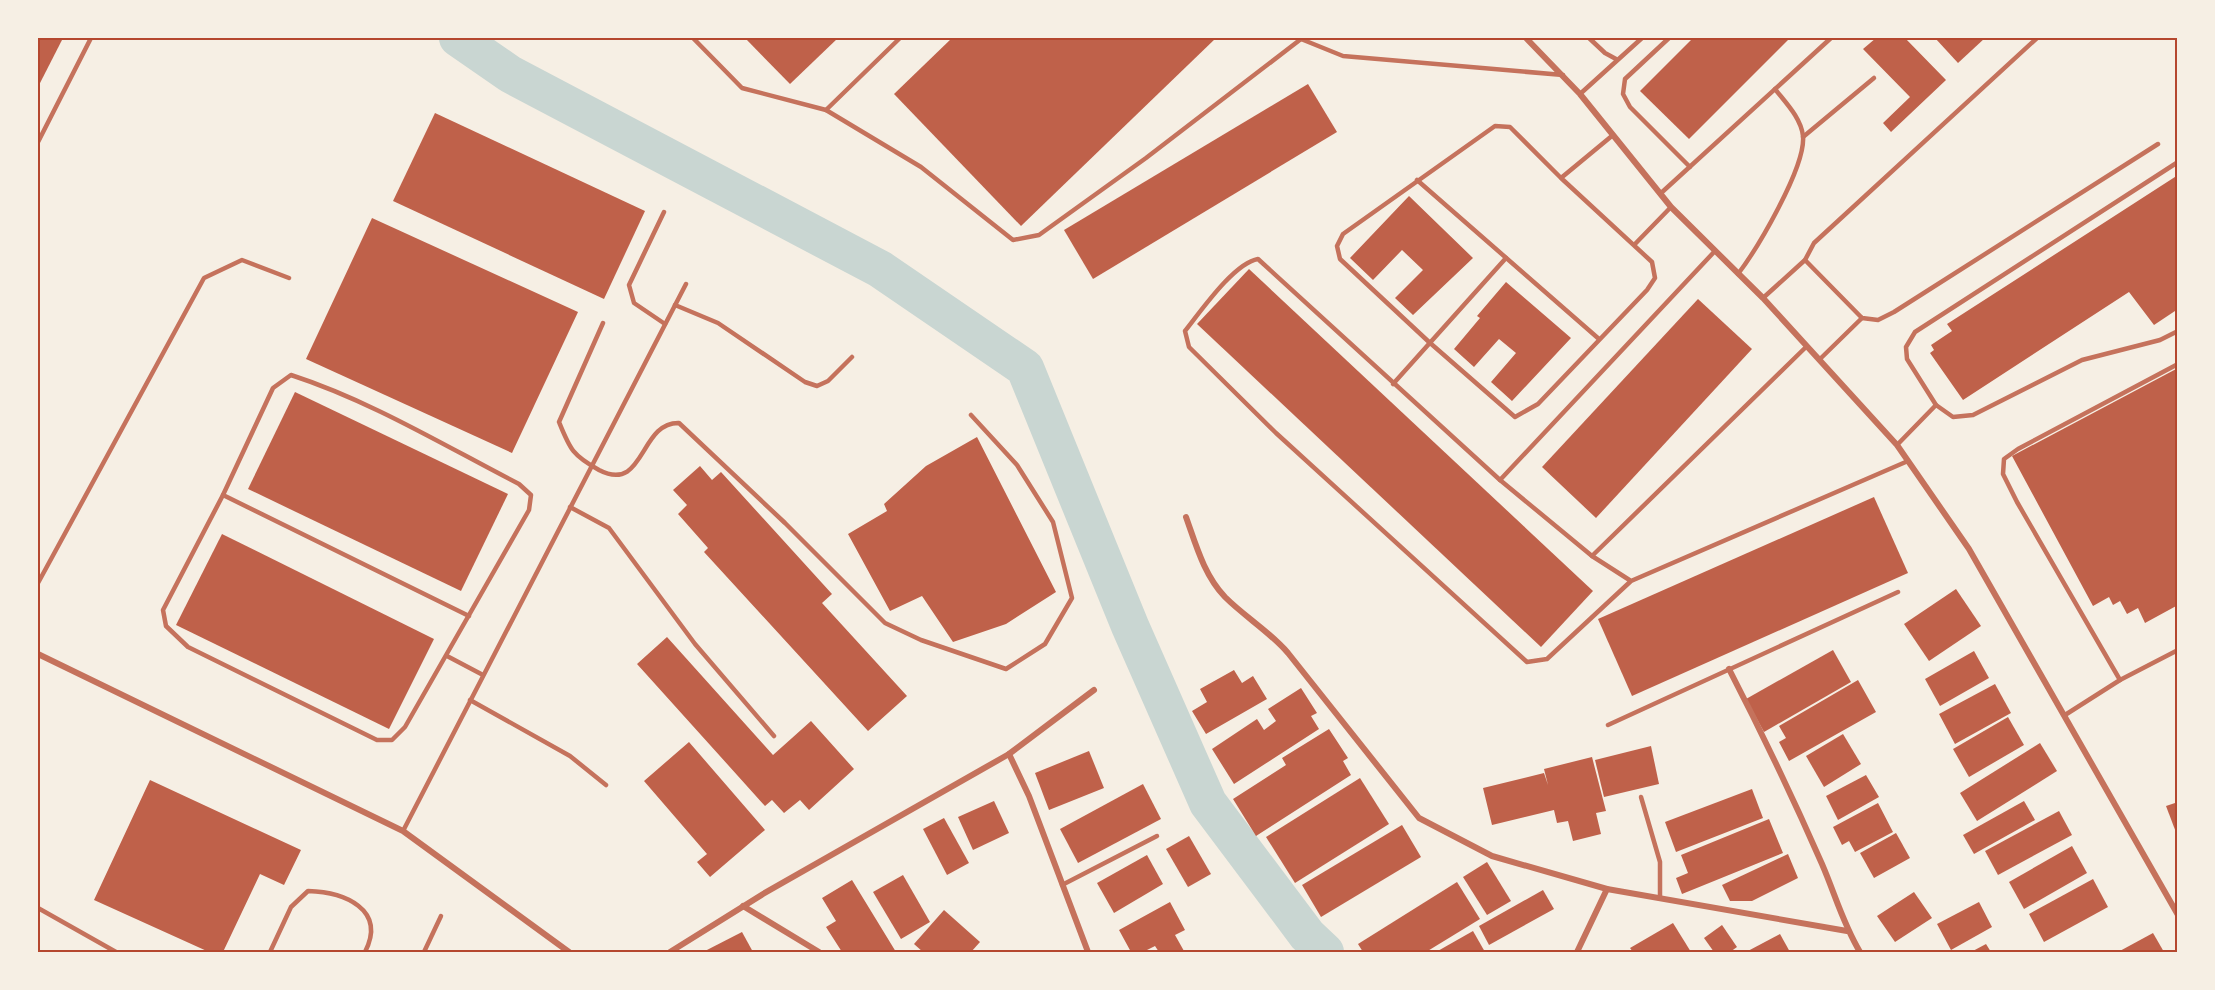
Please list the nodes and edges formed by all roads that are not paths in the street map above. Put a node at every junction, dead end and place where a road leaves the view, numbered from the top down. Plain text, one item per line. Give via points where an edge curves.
1 (91, 38) edge
2 (693, 38) edge
3 (900, 38) edge
4 (1302, 38) edge
5 (1526, 38) edge
6 (1589, 38) edge
7 (1642, 38) edge
8 (1669, 38) edge
9 (1831, 38) edge
10 (2037, 38) edge
11 (1616, 59) junction
12 (1563, 75) junction
13 (1874, 78) dead end
14 (1775, 89) junction
15 (1580, 94) junction
16 (826, 110) junction
17 (1613, 135) junction
18 (1803, 137) junction
19 (38, 142) edge
20 (2158, 144) dead end
21 (2178, 162) edge
22 (1690, 167) junction
23 (1561, 178) junction
24 (1417, 180) junction
25 (1660, 194) junction
26 (1671, 207) junction
27 (664, 212) dead end
28 (1635, 244) junction
29 (1714, 252) junction
30 (1506, 258) junction
31 (1805, 260) junction
32 (1738, 274) junction
33 (289, 279) dead end
34 (686, 284) dead end
35 (1762, 298) junction
36 (675, 305) junction
37 (1862, 318) junction
38 (603, 323) dead end
39 (665, 324) junction
40 (2178, 331) edge
41 (1599, 339) junction
42 (1429, 342) junction
43 (1807, 346) junction
44 (852, 357) dead end
45 (1820, 360) junction
46 (2178, 364) edge
47 (1393, 384) junction
48 (1936, 405) junction
49 (971, 415) dead end
50 (1897, 446) junction
51 (1908, 461) junction
52 (592, 466) junction
53 (1500, 480) junction
54 (224, 495) junction
55 (570, 507) junction
56 (1186, 518) dead end
57 (1592, 556) junction
58 (1631, 581) junction
59 (38, 583) edge
60 (1898, 592) dead end
61 (469, 616) junction
62 (2178, 650) edge
63 (38, 654) edge
64 (447, 656) junction
65 (1729, 669) junction
66 (483, 675) junction
67 (2120, 680) junction
68 (1094, 690) dead end
69 (470, 700) junction
70 (2065, 715) junction
71 (1608, 725) dead end
72 (774, 736) dead end
73 (1009, 754) junction
74 (606, 785) dead end
75 (1641, 797) dead end
76 (403, 831) junction
77 (1157, 836) dead end
78 (1062, 885) junction
79 (1608, 890) junction
80 (1660, 898) junction
81 (743, 906) junction
82 (38, 908) edge
83 (2178, 915) edge
84 (441, 916) dead end
85 (1847, 931) junction
86 (116, 952) edge
87 (270, 952) edge
88 (365, 952) edge
89 (424, 952) edge
90 (569, 952) edge
91 (670, 952) edge
92 (819, 952) edge
93 (1088, 952) edge
94 (1577, 952) edge
95 (1860, 952) edge

1 - 19 lane
2 - 16 lane via 742,88
3 - 16 lane
4 - 12 lane via 1343,56
4 - 16 lane via 1039,235 1013,240 921,167
5 - 12 street
6 - 11 lane
7 - 11 lane
8 - 22 lane via 1625,79 1623,94
9 - 14 lane
10 - 31 lane via 1814,243
11 - 15 lane
12 - 15 street
13 - 18 lane
14 - 18 lane via 1794,112
14 - 22 lane
15 - 17 street
17 - 23 lane
17 - 25 street
18 - 32 lane via 1796,172 1753,254
20 - 37 lane via 1894,312 1878,320
21 - 48 lane via 1915,332 1906,347 1907,359
22 - 25 lane
23 - 24 lane via 1510,127 1495,126
23 - 28 lane
24 - 30 lane
24 - 42 lane via 1343,234 1337,246 1340,260
25 - 26 street
26 - 28 lane
26 - 29 street
27 - 39 lane via 629,285 634,303
28 - 41 lane via 1652,262 1655,278
29 - 32 street
29 - 53 lane
30 - 41 lane
30 - 42 lane
31 - 35 lane
31 - 37 lane
32 - 35 street
33 - 59 lane via 242,260 204,278
34 - 36 lane
35 - 43 street
36 - 39 lane
36 - 44 lane via 718,323 805,382 817,386 828,381
37 - 45 lane
38 - 52 lane via 559,422 571,452
39 - 52 lane
40 - 48 lane via 2160,340 2082,360 1973,415 1953,417
41 - 42 lane via 1538,404 1515,417
42 - 47 lane
43 - 45 street
43 - 57 lane
45 - 50 street
46 - 67 lane via 2004,459 2003,474 2017,502
47 - 53 lane
47 - 58 lane via 1258,259 1238,269 1185,330 1189,347 1276,433 1527,662 1547,659
48 - 50 lane
49 - 52 lane via 1017,465 1053,522 1072,598 1045,644 1006,669 921,640 885,623 679,423 667,422 657,431 634,467 623,474 610,476
50 - 51 street
51 - 58 lane
51 - 70 street via 1969,549
52 - 55 lane
53 - 57 lane
54 - 61 lane
54 - 61 lane via 273,388 291,375 389,418 519,484 531,495 530,510
54 - 64 lane via 163,610 166,626 188,647 377,740 392,740 405,727
55 - 66 lane
55 - 72 lane via 609,528 695,644
56 - 79 street via 1204,567 1225,596 1288,652 1419,818 1492,856
57 - 58 lane
60 - 65 lane
61 - 64 lane
62 - 67 lane
63 - 76 street
64 - 66 lane
65 - 71 lane
65 - 85 street via 1778,765
66 - 69 lane
67 - 70 lane
68 - 73 street
69 - 74 lane via 562,751
69 - 76 lane
70 - 83 street
73 - 78 street
73 - 81 street
75 - 80 lane via 1660,862
76 - 90 street
77 - 78 lane
78 - 93 street
79 - 80 street
79 - 94 street
80 - 85 street
81 - 91 street
81 - 92 street
82 - 86 lane
84 - 89 lane
85 - 95 street
87 - 88 lane via 291,907 308,891 330,892 362,908 372,923 371,940

